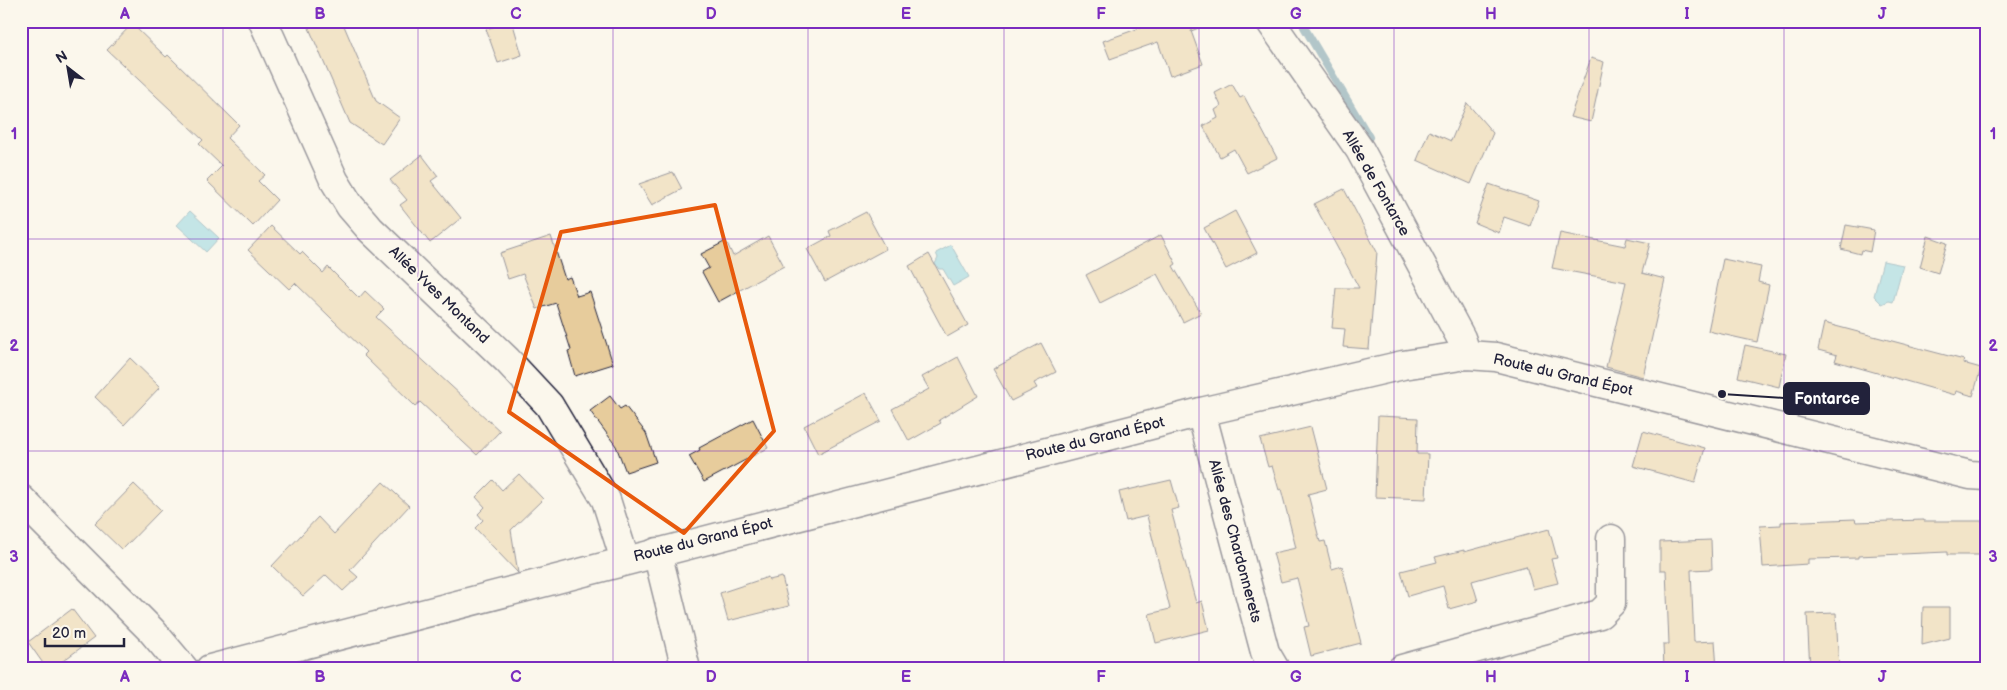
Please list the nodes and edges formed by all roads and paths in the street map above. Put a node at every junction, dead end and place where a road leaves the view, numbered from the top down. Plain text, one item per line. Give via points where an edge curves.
1 (263, 21) edge
2 (1270, 21) edge
3 (1467, 355) junction
4 (1201, 412) junction
5 (1986, 476) edge
6 (21, 499) edge
7 (1611, 539) dead end
8 (657, 552) junction
9 (625, 560) junction
10 (184, 669) edge
11 (210, 669) edge
12 (686, 669) edge
13 (1275, 669) edge
14 (1402, 669) edge

1 - 9 street, Allée Yves Montand via 334,180 350,206 550,405 606,500
2 - 3 street, Allée de Fontarce via 1360,150 1461,338
3 - 4 street, Route du Grand Épot via 1403,365
3 - 5 street, Route du Grand Épot via 1496,357 1970,475
4 - 8 street, Route du Grand Épot
4 - 13 street, Allée des Chardonnerets via 1265,652
6 - 10 street via 152,631
7 - 14 street via 1611,603 1600,614
8 - 9 street, Route du Grand Épot
8 - 12 street
9 - 11 street, Route du Grand Épot

